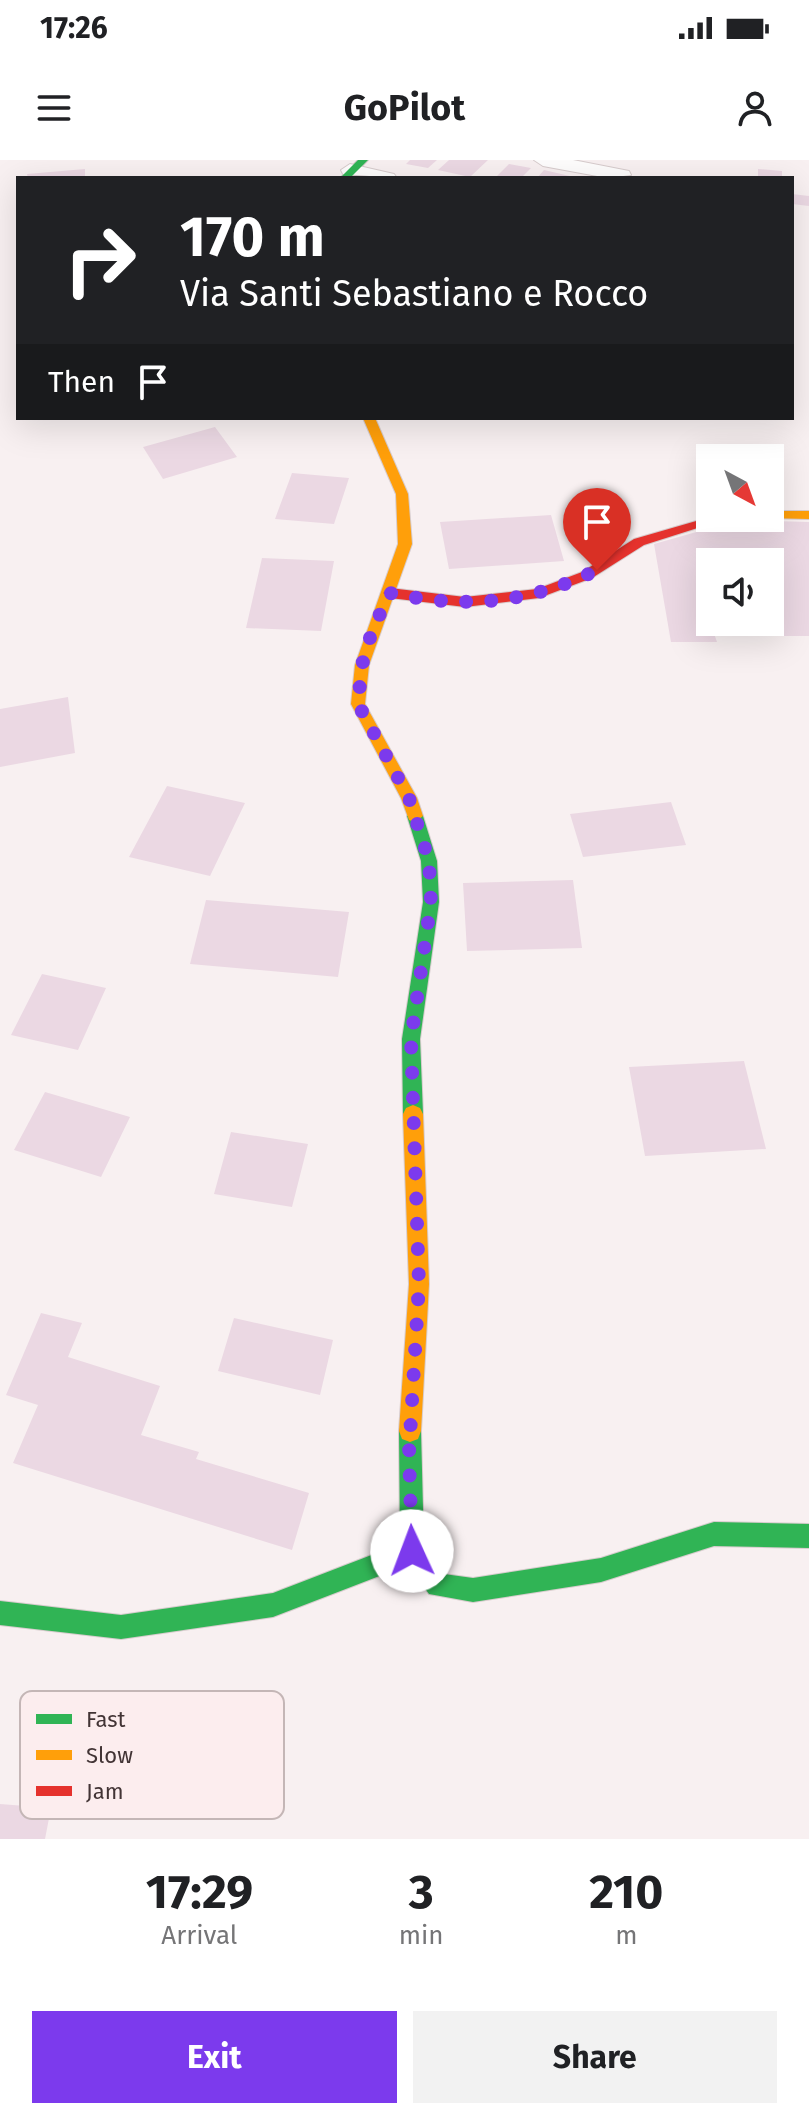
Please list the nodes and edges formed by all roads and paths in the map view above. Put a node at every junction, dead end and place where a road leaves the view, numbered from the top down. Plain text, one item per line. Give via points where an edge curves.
1 (543, 160) edge
2 (353, 169) edge
3 (622, 175) dead end
4 (379, 176) edge
5 (370, 420) edge
6 (784, 515) edge
7 (809, 515) edge
8 (696, 526) edge
9 (390, 593) junction
10 (809, 1536) edge
11 (412, 1551) junction
12 (0, 1613) edge

1 - 3 street
2 - 4 street
5 - 9 street via 402,494 405,544
6 - 7 street
8 - 9 street via 637,543 558,589 473,603
9 - 11 street via 362,665 358,704 409,798 429,861 431,902 411,1039 419,1284 409,1453
10 - 11 street via 714,1534 601,1570 473,1590 438,1585
11 - 12 street via 273,1605 121,1627

